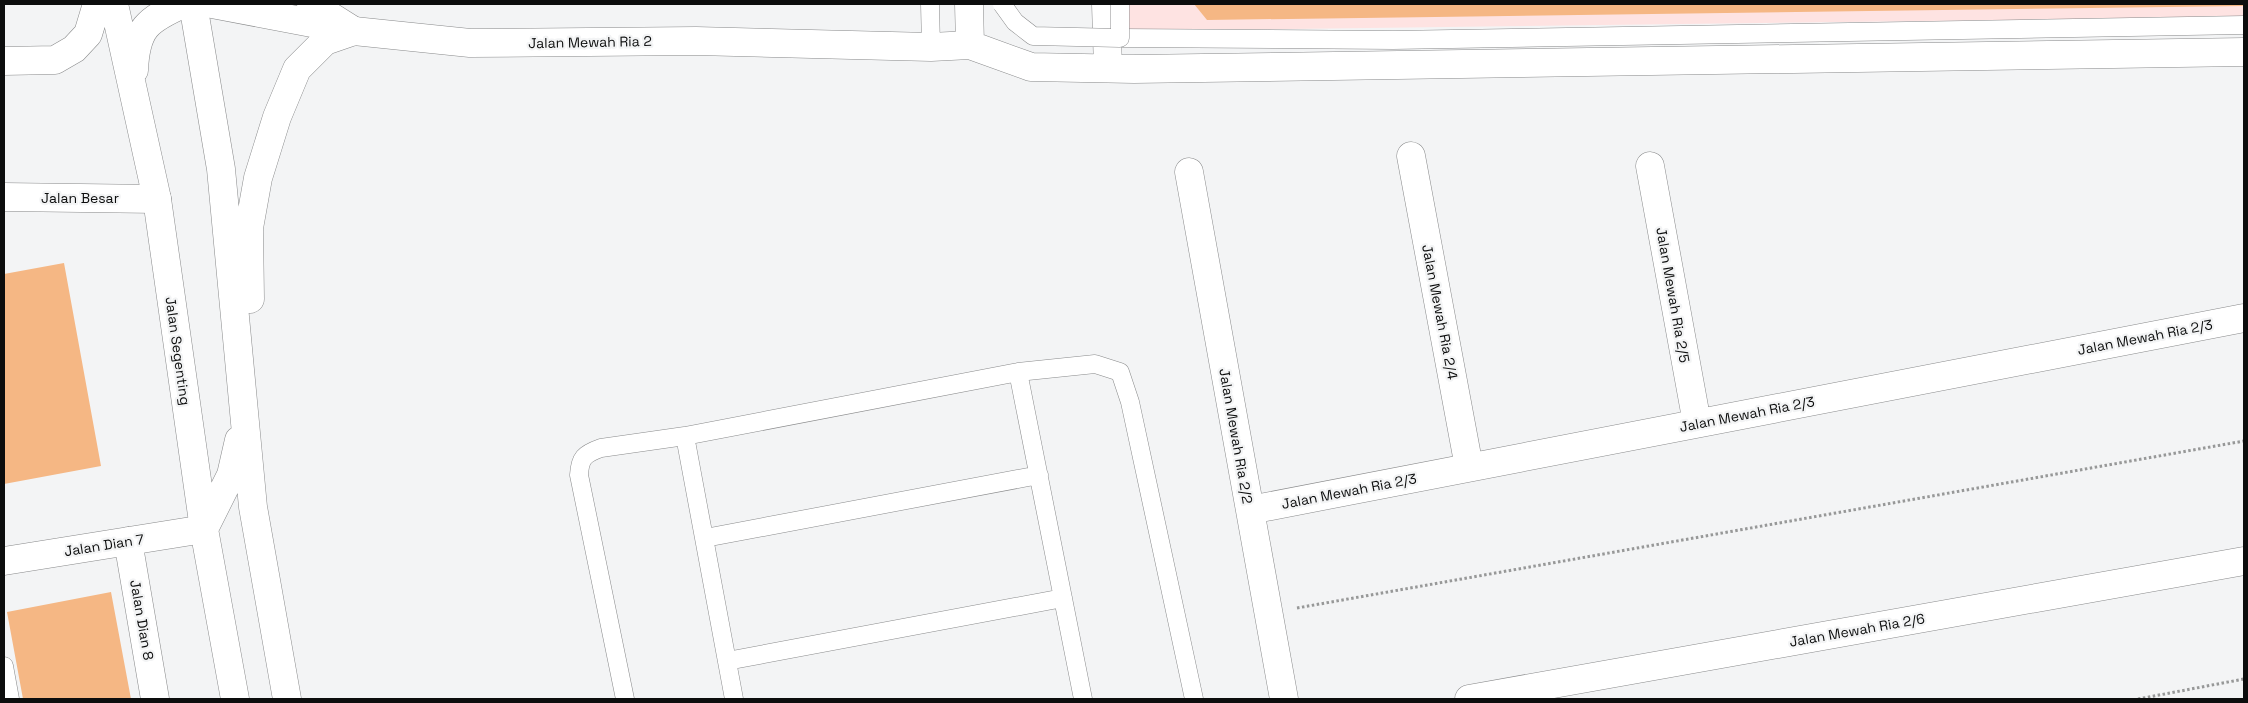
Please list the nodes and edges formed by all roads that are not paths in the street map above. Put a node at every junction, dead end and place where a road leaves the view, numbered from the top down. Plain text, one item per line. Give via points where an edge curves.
1 (97, 4) edge
2 (114, 4) edge
3 (183, 4) edge
4 (193, 4) edge
5 (212, 4) edge
6 (311, 4) edge
7 (930, 4) edge
8 (969, 4) edge
9 (1002, 4) edge
10 (1106, 4) edge
11 (1120, 4) edge
12 (2244, 25) edge
13 (354, 31) junction
14 (1120, 38) junction
15 (970, 45) junction
16 (931, 47) junction
17 (2244, 52) edge
18 (4, 61) edge
19 (1108, 68) junction
20 (133, 86) junction
21 (1411, 156) dead end
22 (1650, 166) dead end
23 (1189, 172) dead end
24 (4, 197) edge
25 (157, 198) junction
26 (2244, 318) edge
27 (1018, 372) junction
28 (242, 374) junction
29 (243, 406) junction
30 (1697, 423) junction
31 (685, 436) junction
32 (1469, 468) junction
33 (1039, 475) junction
34 (1250, 510) junction
35 (204, 529) junction
36 (705, 538) junction
37 (128, 541) junction
38 (4, 561) edge
39 (2244, 561) edge
40 (1063, 598) junction
41 (727, 661) junction
42 (4, 666) edge
43 (1536, 693) edge
44 (8, 699) edge
45 (156, 699) edge
46 (235, 699) edge
47 (287, 699) edge
48 (625, 699) edge
49 (734, 699) edge
50 (1083, 699) edge
51 (1194, 699) edge
52 (1284, 699) edge
53 (1469, 699) edge

1 - 18 street via 88,34 74,49 55,60
2 - 20 street, Jalan Segenting
3 - 20 street via 160,14 141,31 134,50
4 - 28 street via 221,169
5 - 13 street, Jalan Mewah Ria 2
6 - 13 street
7 - 16 lane
8 - 15 street
9 - 14 lane, bridge via 1015,22 1032,36
10 - 19 street
11 - 14 lane, bridge
12 - 14 lane via 1393,40
13 - 16 street, Jalan Mewah Ria 2 via 470,44 696,42
13 - 28 street via 325,41 297,69 277,117 258,178 250,228 250,354
15 - 16 street, Jalan Mewah Ria 2
15 - 19 street via 1031,67
17 - 19 street
20 - 25 street, Jalan Segenting
21 - 32 street, Jalan Mewah Ria 2/4
22 - 30 street, Jalan Mewah Ria 2/5
23 - 34 street, Jalan Mewah Ria 2/2
24 - 25 street, Jalan Besar
25 - 35 street, Jalan Segenting
26 - 30 street, Jalan Mewah Ria 2/3
27 - 31 lane
27 - 33 lane
27 - 51 lane via 1095,364 1120,372 1130,402
28 - 29 street
29 - 35 street via 231,474
29 - 47 street via 253,507
30 - 32 street, Jalan Mewah Ria 2/3
31 - 36 lane
31 - 48 lane via 601,448 589,452 580,462 579,475
32 - 34 street, Jalan Mewah Ria 2/3
33 - 36 lane
33 - 40 lane
34 - 52 street, Jalan Mewah Ria 2/2
35 - 37 street, Jalan Dian 7
35 - 46 street, Jalan Segenting
36 - 41 lane
37 - 38 street, Jalan Dian 7
37 - 45 street, Jalan Dian 8
39 - 43 street, Jalan Mewah Ria 2/6
40 - 41 lane
40 - 50 lane
41 - 49 lane
42 - 44 lane
43 - 53 street, Jalan Mewah Ria 2/6

